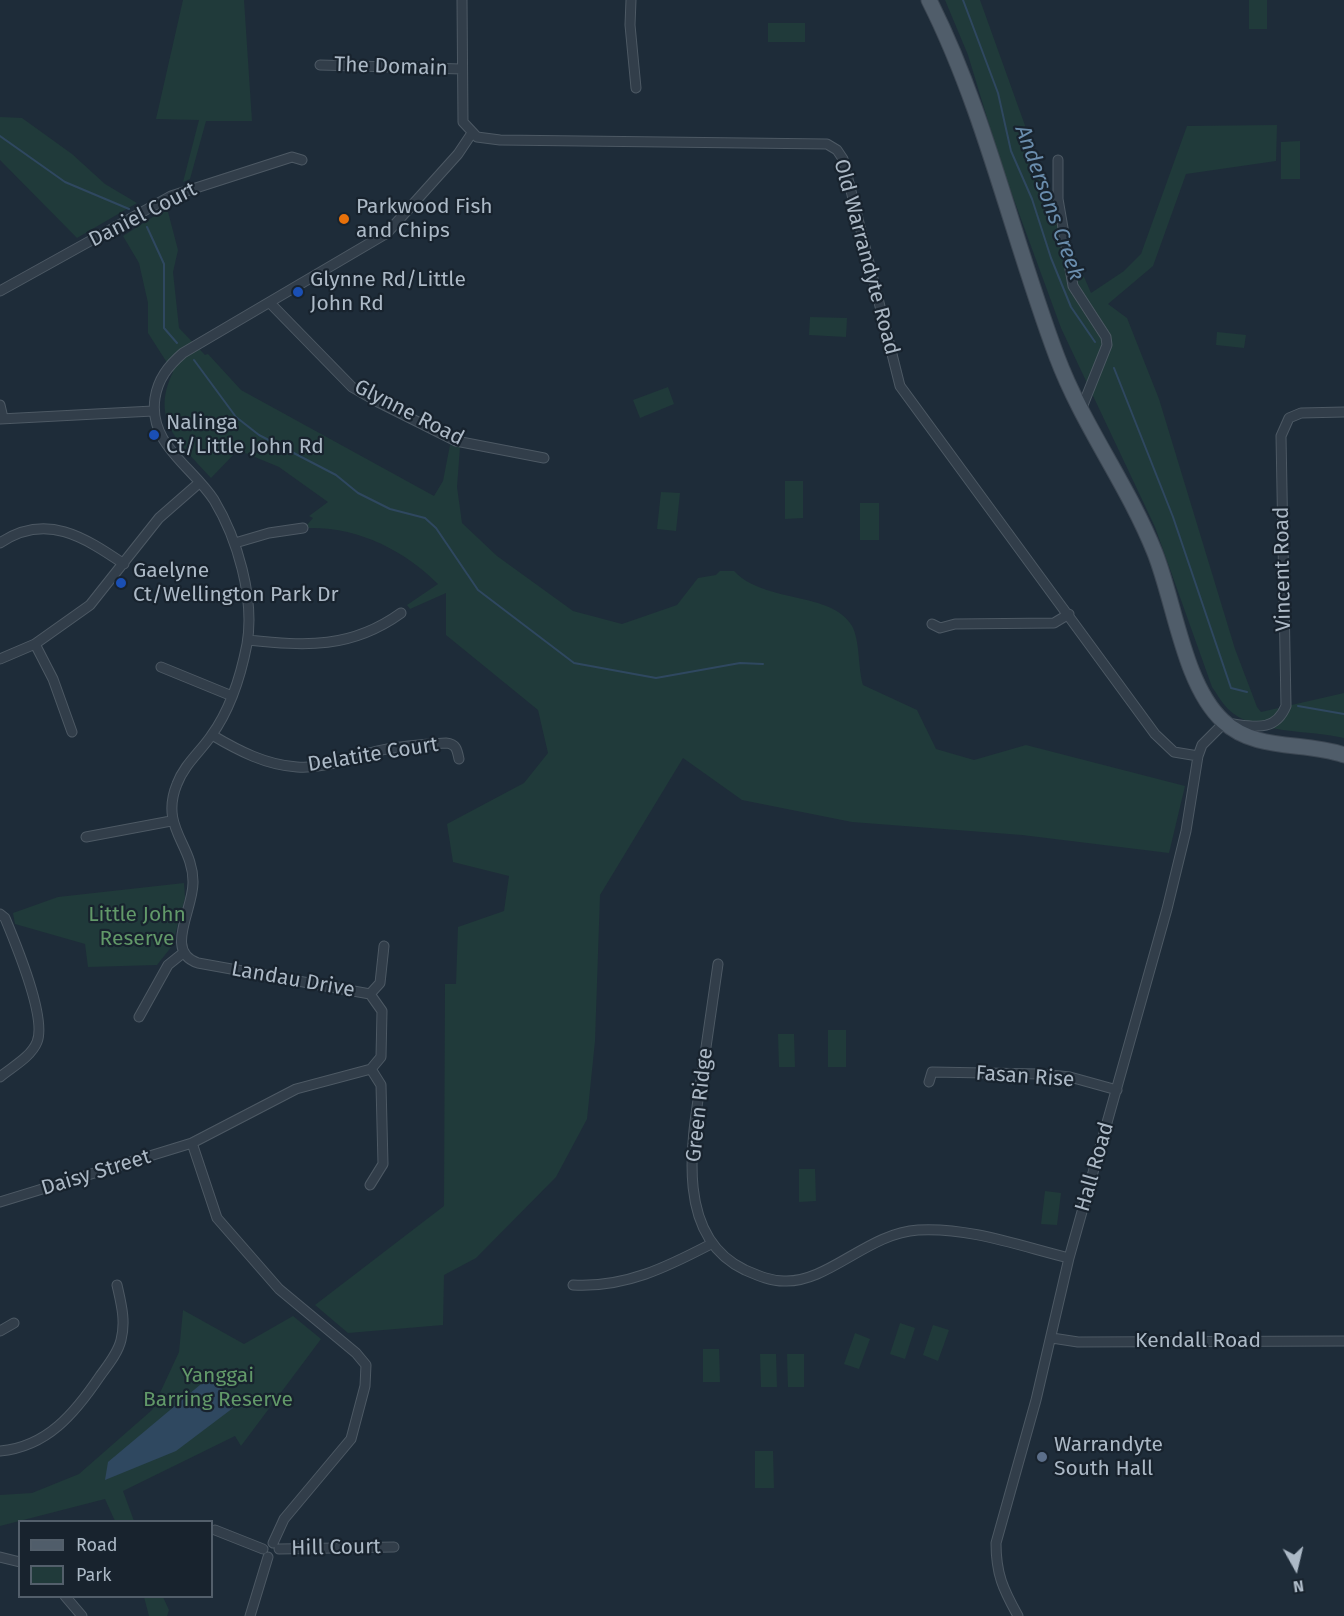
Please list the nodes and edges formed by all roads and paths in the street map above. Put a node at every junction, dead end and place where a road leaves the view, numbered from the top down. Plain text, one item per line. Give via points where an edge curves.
1 (462, 0) edge
2 (631, 0) edge
3 (929, 0) edge
4 (320, 65) dead end
5 (462, 69) junction
6 (636, 88) dead end
7 (472, 134) junction
8 (292, 146) dead end
9 (1058, 160) dead end
10 (0, 291) edge
11 (270, 303) junction
12 (0, 405) edge
13 (1081, 410) junction
14 (153, 411) junction
15 (1344, 412) edge
16 (2, 419) edge
17 (544, 458) dead end
18 (199, 483) junction
19 (303, 528) dead end
20 (0, 543) edge
21 (236, 543) junction
22 (124, 564) junction
23 (401, 613) dead end
24 (1069, 614) junction
25 (938, 630) dead end
26 (248, 640) junction
27 (34, 644) junction
28 (0, 659) edge
29 (161, 667) dead end
30 (232, 696) junction
31 (1224, 723) junction
32 (72, 732) dead end
33 (212, 735) junction
34 (1344, 755) edge
35 (1198, 756) junction
36 (459, 759) dead end
37 (171, 821) junction
38 (86, 837) dead end
39 (0, 914) edge
40 (384, 946) dead end
41 (183, 953) junction
42 (718, 964) dead end
43 (370, 994) junction
44 (139, 1017) dead end
45 (371, 1069) junction
46 (0, 1077) edge
47 (928, 1082) dead end
48 (1117, 1090) junction
49 (192, 1143) junction
50 (370, 1185) dead end
51 (0, 1202) edge
52 (711, 1244) junction
53 (1069, 1258) junction
54 (117, 1285) dead end
55 (573, 1285) dead end
56 (14, 1323) dead end
57 (0, 1331) edge
58 (1052, 1338) junction
59 (1344, 1341) edge
60 (0, 1451) edge
61 (215, 1530) dead end
62 (276, 1546) junction
63 (394, 1547) dead end
64 (266, 1553) junction
65 (0, 1557) edge
66 (18, 1562) edge
67 (67, 1598) edge
68 (82, 1616) edge
69 (250, 1616) edge
70 (1018, 1616) edge

1 - 5 street
2 - 6 street
3 - 13 main road via 953,49 1031,283
4 - 5 street, The Domain
5 - 7 street via 463,122
7 - 11 street via 387,233
7 - 24 street, Old Warrandyte Road via 500,140 827,144 837,150 843,159 900,386
8 - 10 street, Daniel Court via 297,159 171,196
9 - 13 street via 1058,199 1073,286 1106,337 1107,345
11 - 14 street via 183,353 171,364 162,375
11 - 17 street, Glynne Road via 352,387 456,441
12 - 16 street
13 - 31 main road via 1146,531 1167,585 1194,677 1204,699
14 - 16 street
14 - 18 street via 158,431 170,451
15 - 31 street, Vincent Road via 1300,413 1289,418 1281,436 1286,706 1281,719 1268,726
18 - 21 street via 212,497
18 - 22 street via 159,518
19 - 21 street
20 - 22 street via 17,532 56,530 83,539
21 - 26 street via 246,591
22 - 27 street via 90,605
23 - 26 street via 385,625 333,643
24 - 25 street via 1053,623 955,624
24 - 35 street, Old Warrandyte Road via 1161,740 1174,752
26 - 30 street
27 - 28 street
27 - 32 street via 53,679
29 - 30 street
30 - 33 street
31 - 34 main road via 1251,739
31 - 35 street, Hall Road via 1202,745
33 - 36 street, Delatite Court via 268,763 297,767 446,742 457,749
33 - 37 street via 176,784
35 - 48 street, Hall Road via 1180,854
37 - 38 street
37 - 41 street via 194,879 193,898 180,938
39 - 46 street via 23,961 40,1029 28,1054
40 - 43 street via 380,983
41 - 43 street, Landau Drive via 198,963
41 - 44 street via 168,965
42 - 52 street, Green Ridge via 693,1161 694,1197
43 - 45 street, Landau Drive via 382,1011 381,1057
45 - 49 street via 296,1089
45 - 50 street via 381,1085 382,1164
47 - 48 street, Fasan Rise via 930,1068 1070,1077
48 - 53 street, Hall Road
49 - 51 street, Daisy Street
49 - 62 street via 217,1218 279,1290 366,1365 365,1386 351,1439 284,1519
52 - 53 street via 735,1265 759,1276 784,1281 810,1277 880,1239 916,1230 956,1230
52 - 55 street via 660,1270 622,1282
53 - 58 street, Hall Road
54 - 60 street via 123,1313 121,1341 80,1406 41,1440
56 - 57 street
58 - 59 street, Kendall Road via 1078,1342
58 - 70 street, Hall Road via 996,1543 999,1577
61 - 64 street
62 - 63 street, Hill Court
62 - 64 street via 266,1544
62 - 64 street via 275,1557
64 - 69 street
65 - 66 street
67 - 68 street

